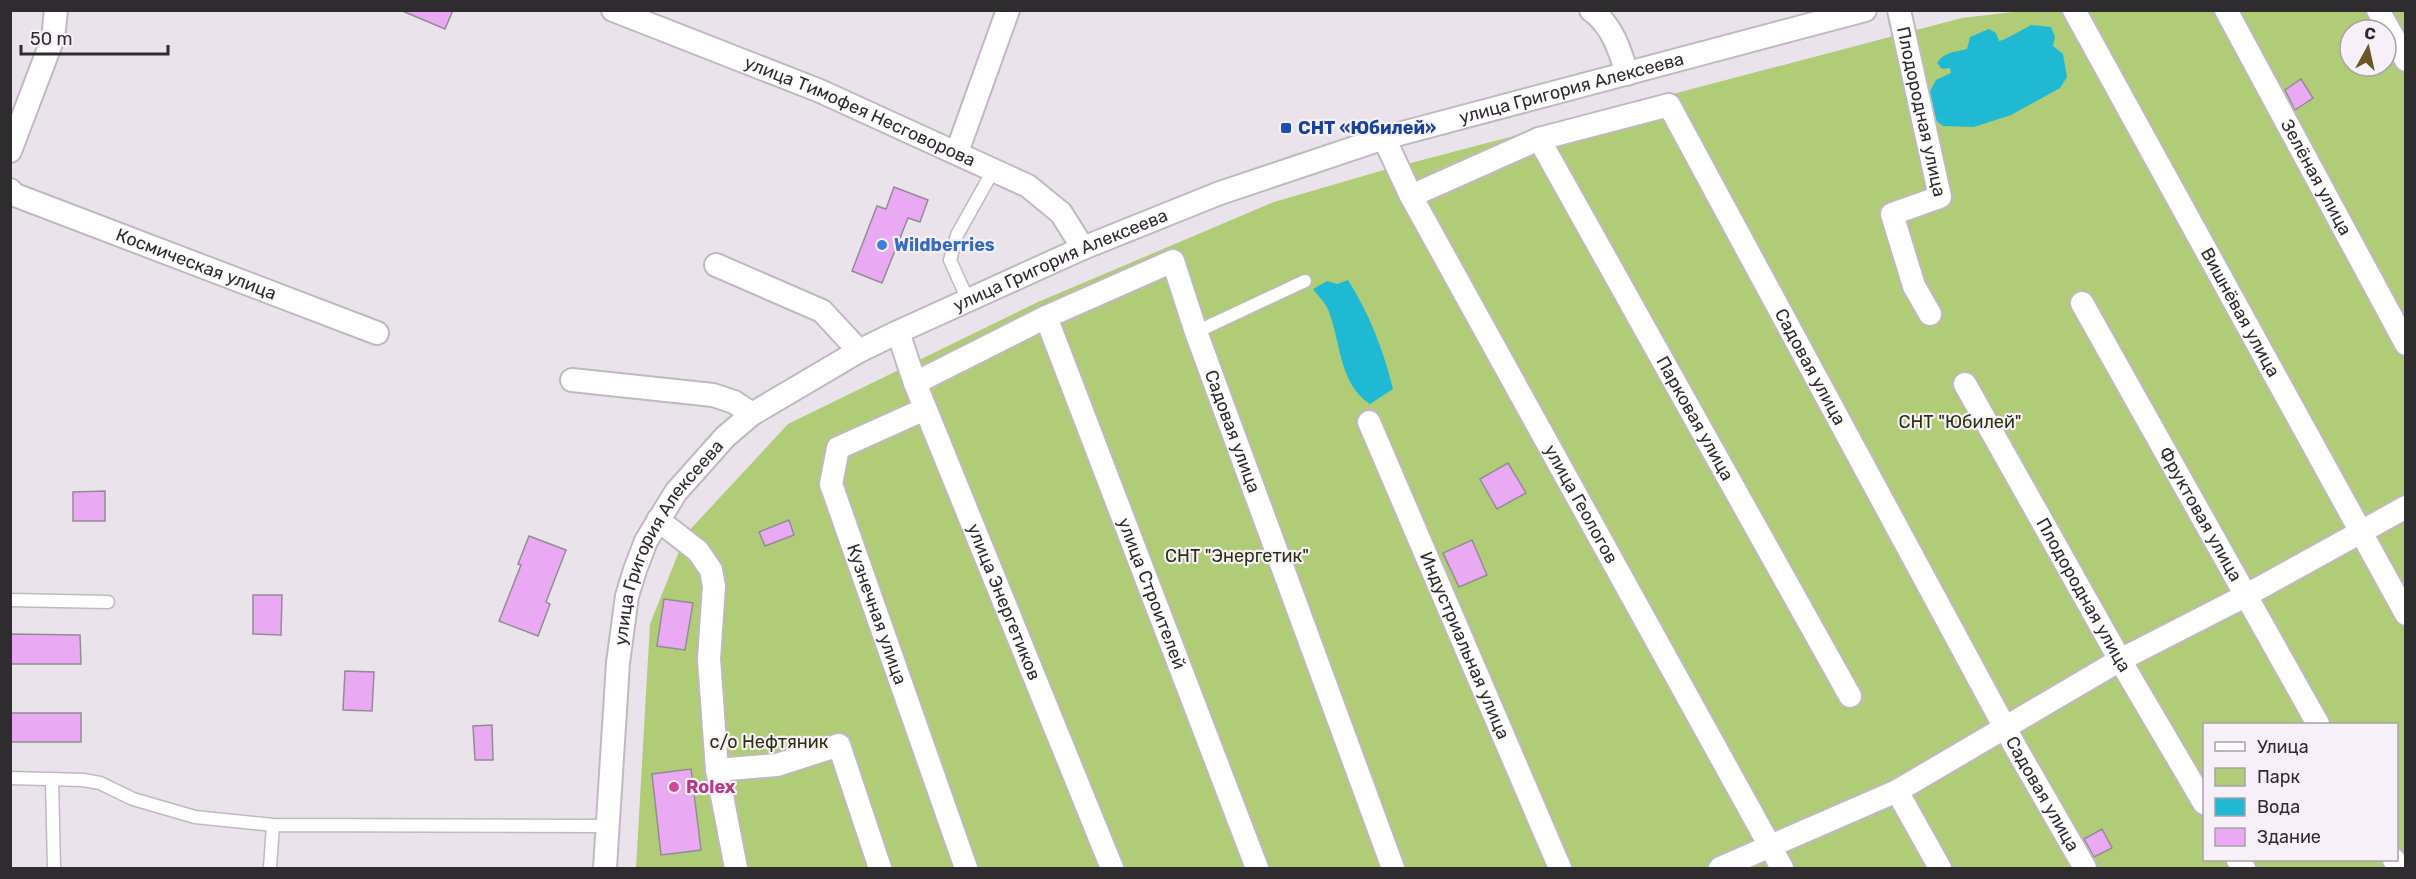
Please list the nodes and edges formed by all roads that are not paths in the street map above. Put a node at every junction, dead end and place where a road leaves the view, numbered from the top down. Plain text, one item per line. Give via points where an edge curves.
1 (56, 10) edge
2 (613, 10) edge
3 (1008, 10) edge
4 (1591, 10) edge
5 (1865, 10) edge
6 (1899, 10) edge
7 (2074, 10) edge
8 (2226, 10) edge
9 (2378, 10) edge
10 (2406, 60) edge
11 (1627, 74) junction
12 (1384, 138) junction
13 (1539, 139) junction
14 (10, 151) edge
15 (957, 152) junction
16 (994, 170) junction
17 (13, 193) edge
18 (1411, 196) junction
19 (1083, 248) junction
20 (716, 265) dead end
21 (1305, 281) dead end
22 (968, 300) junction
23 (2082, 303) dead end
24 (1930, 314) dead end
25 (1046, 317) junction
26 (897, 332) junction
27 (1196, 332) junction
28 (376, 333) dead end
29 (2406, 345) edge
30 (859, 351) junction
31 (572, 380) dead end
32 (915, 383) junction
33 (1965, 384) dead end
34 (925, 409) junction
35 (752, 414) junction
36 (1369, 422) dead end
37 (2406, 507) edge
38 (658, 520) junction
39 (2361, 534) junction
40 (2245, 596) junction
41 (10, 600) edge
42 (108, 602) dead end
43 (2406, 614) edge
44 (2120, 660) junction
45 (1850, 696) dead end
46 (2317, 723) edge
47 (2006, 727) junction
48 (717, 770) junction
49 (10, 778) edge
50 (52, 779) junction
51 (1897, 791) junction
52 (2203, 800) edge
53 (273, 825) junction
54 (609, 826) junction
55 (1766, 849) junction
56 (54, 868) edge
57 (270, 868) edge
58 (605, 868) edge
59 (736, 868) edge
60 (880, 868) edge
61 (966, 868) edge
62 (1112, 868) edge
63 (1257, 868) edge
64 (1393, 868) edge
65 (1560, 868) edge
66 (1720, 868) edge
67 (1782, 868) edge
68 (1940, 868) edge
69 (2085, 868) edge

1 - 14 street via 53,38
2 - 15 street, улица Тимофея Несговорова via 820,91
3 - 15 street
4 - 11 street via 1617,43
5 - 11 street, улица Григория Алексеева
6 - 24 street, Плодородная улица via 1940,197 1892,214 1914,286
7 - 39 street, Вишнёвая улица
8 - 29 street, Зелёная улица
9 - 10 street
11 - 12 street, улица Григория Алексеева
12 - 18 street, улица Геологов
12 - 19 street, улица Григория Алексеева via 1220,193
13 - 18 street, Садовая улица
13 - 45 street, Парковая улица
13 - 47 street, Садовая улица via 1669,105
15 - 16 street, улица Тимофея Несговорова
16 - 19 street, улица Тимофея Несговорова via 1028,186 1060,213
16 - 22 lane via 957,235 950,260
17 - 28 street, Космическая улица
18 - 55 street, улица Геологов
19 - 22 street, улица Григория Алексеева
20 - 30 street via 822,311
21 - 27 lane
22 - 26 street, улица Григория Алексеева
23 - 40 street, Фруктовая улица
25 - 27 street, Садовая улица via 1173,261
25 - 32 street, Садовая улица
25 - 63 street, улица Строителей
26 - 30 street, улица Григория Алексеева
26 - 32 street, улица Энергетиков
27 - 64 street, Садовая улица
30 - 35 street, улица Григория Алексеева
31 - 35 street via 713,395
32 - 34 street, улица Энергетиков
33 - 44 street, Плодородная улица
34 - 61 street, Кузнечная улица via 838,448 831,484
34 - 62 street, улица Энергетиков
35 - 38 street, улица Григория Алексеева via 724,436 676,492
36 - 65 street, Индустриальная улица
37 - 39 street
38 - 48 street via 698,551 711,570 714,586 709,659
38 - 54 street, улица Григория Алексеева via 635,570 622,628
39 - 40 street
39 - 43 street, Вишнёвая улица
40 - 44 street
40 - 46 street, Фруктовая улица
41 - 42 lane
44 - 47 street
44 - 52 street, Плодородная улица
47 - 51 street
47 - 69 street, Садовая улица
48 - 59 street
48 - 60 street via 777,765 839,745
49 - 50 lane
50 - 53 lane via 100,783 133,799 195,818
50 - 56 lane
51 - 55 street
51 - 68 street
53 - 54 lane
53 - 57 lane
54 - 58 street, улица Григория Алексеева
55 - 66 street
55 - 67 street, улица Геологов

